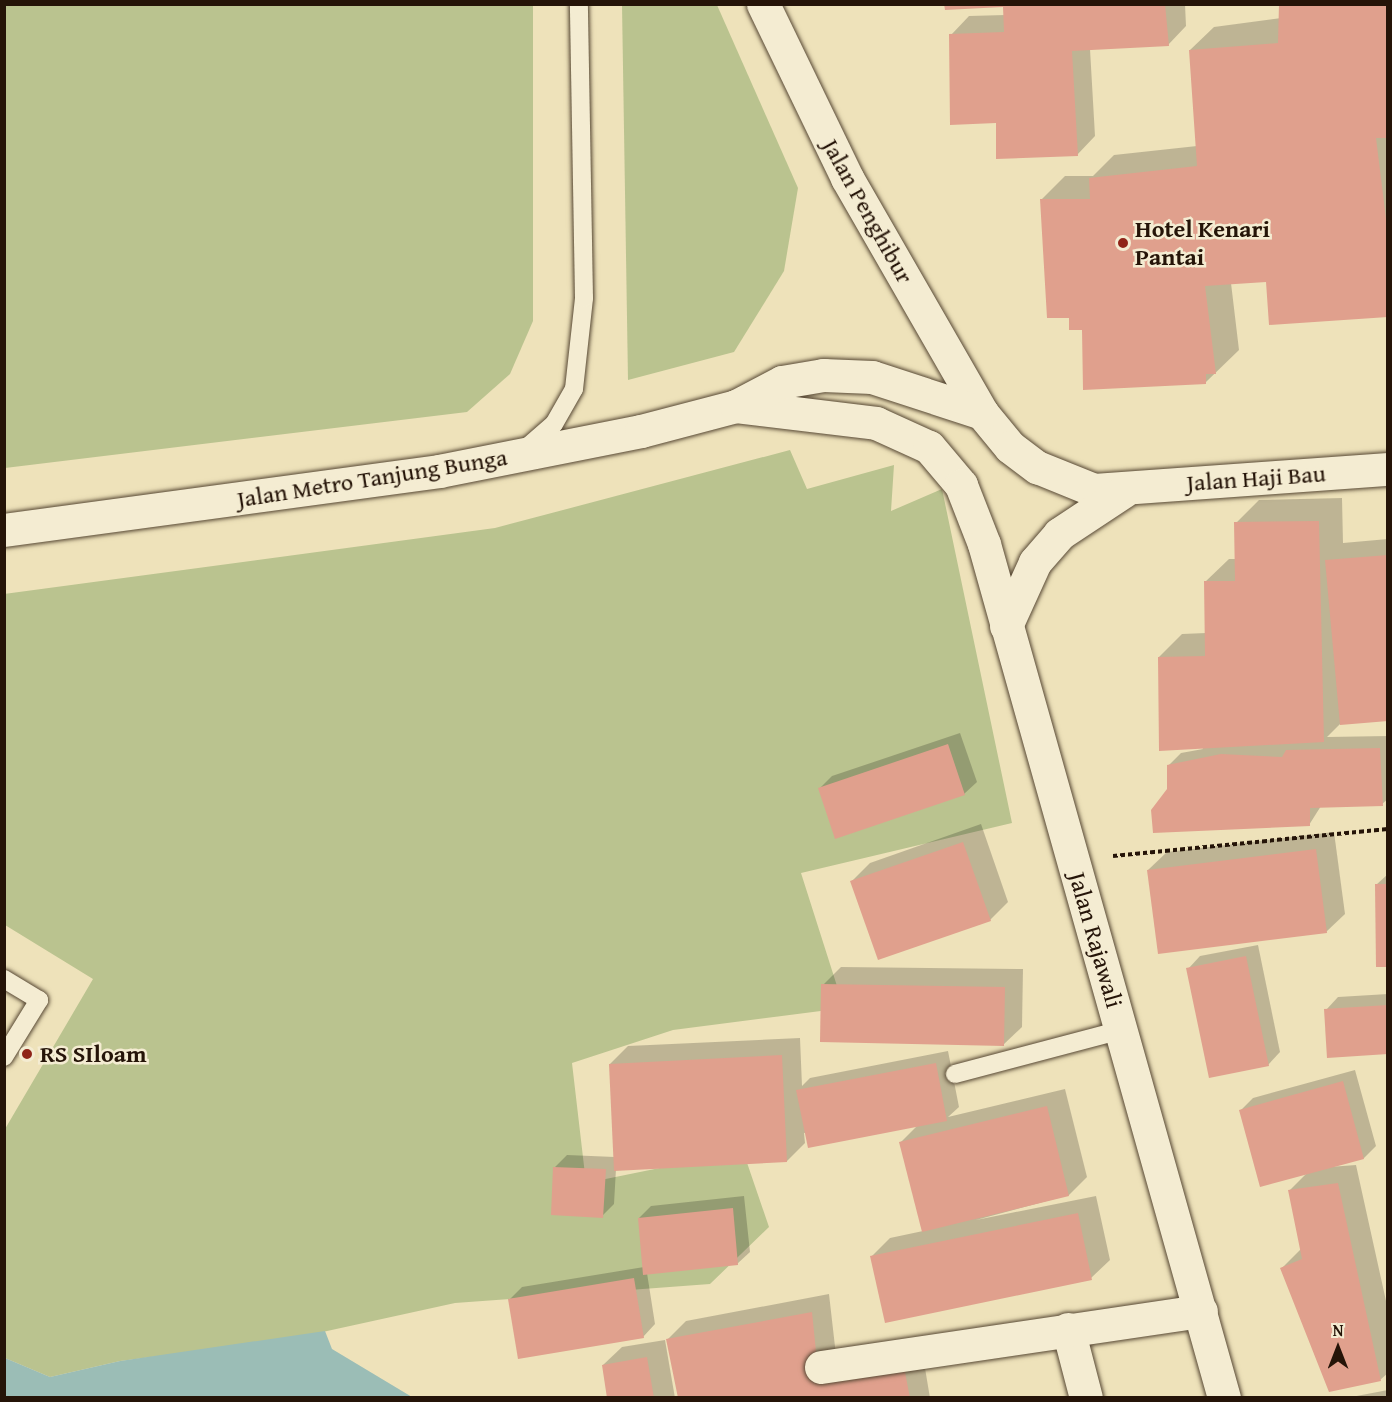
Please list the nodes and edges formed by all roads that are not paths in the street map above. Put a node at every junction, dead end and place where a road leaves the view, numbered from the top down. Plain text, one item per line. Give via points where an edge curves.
1 (579, 4) edge
2 (763, 4) edge
3 (736, 406) junction
4 (982, 413) junction
5 (517, 456) junction
6 (1388, 469) edge
7 (961, 485) joint
8 (1124, 491) junction
9 (4, 530) edge
10 (1006, 626) junction
11 (4, 979) edge
12 (1121, 1030) junction
13 (4, 1058) edge
14 (955, 1074) dead end
15 (1201, 1311) junction
16 (1068, 1329) junction
17 (822, 1367) dead end
18 (1086, 1398) edge
19 (1224, 1398) edge

1 - 5 lane via 584,298 574,389 554,424
2 - 4 main road, Jalan Penghibur via 847,178
3 - 4 main road, Jalan Metro Tanjung Bunga via 782,382 823,375 872,377
3 - 5 main road, Jalan Metro Tanjung Bunga
3 - 7 main road, Jalan Metro Tanjung Bunga via 876,423 929,447
4 - 8 main road, Jalan Haji Bau via 1010,447 1037,467 1094,490
5 - 9 main road, Jalan Metro Tanjung Bunga
6 - 8 main road, Jalan Haji Bau via 1218,478
7 - 10 main road, Jalan Rajawali
8 - 10 main road, Jalan Haji Bau via 1059,534 1035,562
10 - 12 main road, Jalan Rajawali
11 - 13 lane via 39,1000
12 - 14 lane
12 - 15 main road, Jalan Rajawali
15 - 16 main road
15 - 19 main road, Jalan Rajawali
16 - 17 main road
16 - 18 main road

